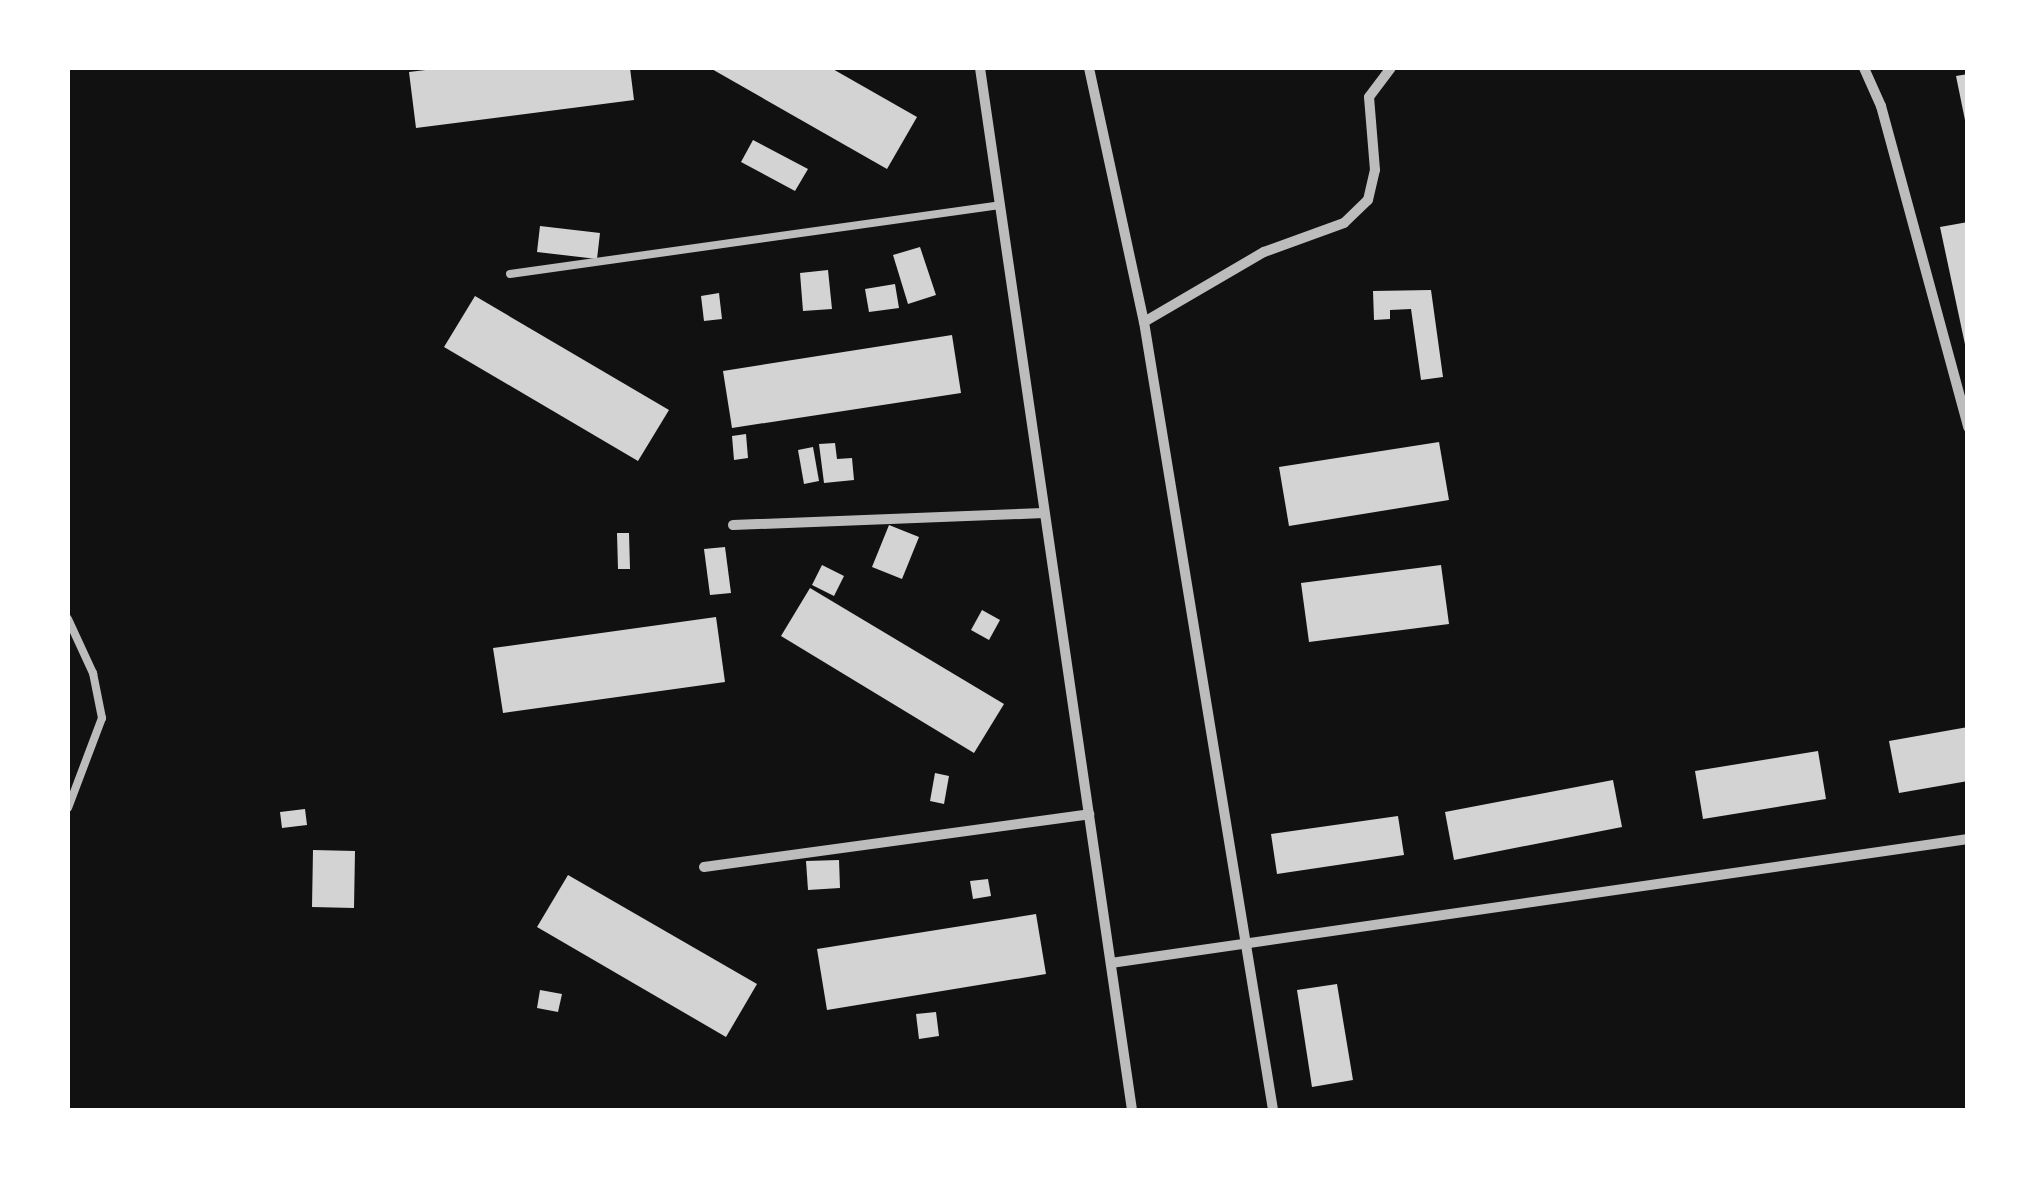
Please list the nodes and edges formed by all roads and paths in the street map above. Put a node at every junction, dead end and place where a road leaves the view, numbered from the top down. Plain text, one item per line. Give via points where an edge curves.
1 (980, 68) edge
2 (1089, 68) edge
3 (1391, 68) edge
4 (1864, 68) edge
5 (998, 204) junction
6 (510, 274) dead end
7 (1144, 322) junction
8 (1968, 427) edge
9 (1044, 513) junction
10 (733, 525) dead end
11 (68, 619) edge
12 (68, 808) edge
13 (1089, 814) junction
14 (1968, 838) edge
15 (704, 867) dead end
16 (1246, 942) junction
17 (1112, 963) junction
18 (1132, 1110) edge
19 (1273, 1110) edge

1 - 5 street
2 - 7 street
3 - 7 street via 1369,97 1375,170 1368,200 1344,223 1264,252
4 - 8 street via 1881,106
5 - 6 lane
5 - 9 street
7 - 16 street
9 - 10 street
9 - 13 street
11 - 12 lane via 93,673 102,718
13 - 15 street
13 - 17 street
14 - 16 street
16 - 17 street
16 - 19 street
17 - 18 street

